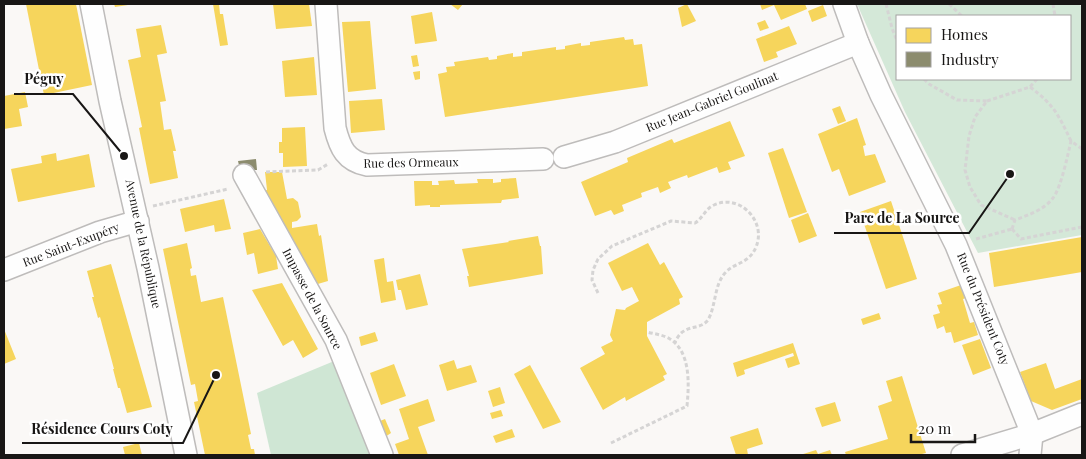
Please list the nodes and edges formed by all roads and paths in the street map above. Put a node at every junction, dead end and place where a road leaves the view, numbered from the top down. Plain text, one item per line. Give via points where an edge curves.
1 (91, 4) edge
2 (326, 4) edge
3 (844, 4) edge
4 (886, 4) edge
5 (949, 4) edge
6 (961, 15) edge
7 (896, 38) edge
8 (858, 43) junction
9 (925, 80) edge
10 (1036, 80) edge
11 (1030, 87) junction
12 (987, 101) junction
13 (1071, 141) junction
14 (1082, 149) edge
15 (346, 154) junction
16 (554, 158) joint
17 (247, 180) junction
18 (136, 212) junction
19 (1015, 220) junction
20 (1082, 227) edge
21 (1012, 229) junction
22 (956, 245) junction
23 (4, 270) edge
24 (598, 293) dead end
25 (647, 332) dead end
26 (675, 342) junction
27 (1082, 414) edge
28 (1032, 434) junction
29 (611, 443) dead end
30 (186, 455) edge
31 (382, 455) edge
32 (962, 455) edge
33 (1030, 455) edge

1 - 18 street, Avenue de la République
2 - 15 street, Rue des Ormeaux via 335,128
3 - 8 street, Rue du Président Coty
4 - 7 path
5 - 6 path
8 - 16 street, Rue Jean-Gabriel Goulinat via 615,142
8 - 22 street, Rue du Président Coty
9 - 12 path via 957,100
10 - 11 path
11 - 12 path
11 - 13 path via 1056,110
12 - 19 path via 974,117 965,170 970,187 981,205
13 - 14 path
13 - 19 path via 1053,198 1034,213
15 - 16 street, Rue des Ormeaux via 356,163 367,165
15 - 17 path via 318,170 271,171
17 - 18 path via 247,188 237,187 151,206 149,200
17 - 31 street, Impasse de la Source via 336,340
18 - 23 street, Rue Saint-Exupéry via 100,232
18 - 30 street, Avenue de la République
19 - 21 path
20 - 21 path via 1021,239
21 - 22 path
22 - 28 street, Rue du Président Coty
24 - 26 path via 592,280 593,270 612,246 671,221 695,223 707,208 715,204 742,205 755,220 758,230 756,247 745,261 724,274 708,320 697,328 685,330
25 - 26 path
26 - 29 path via 688,371 687,406
27 - 28 street
28 - 32 street
28 - 33 street, Rue du Président Coty

